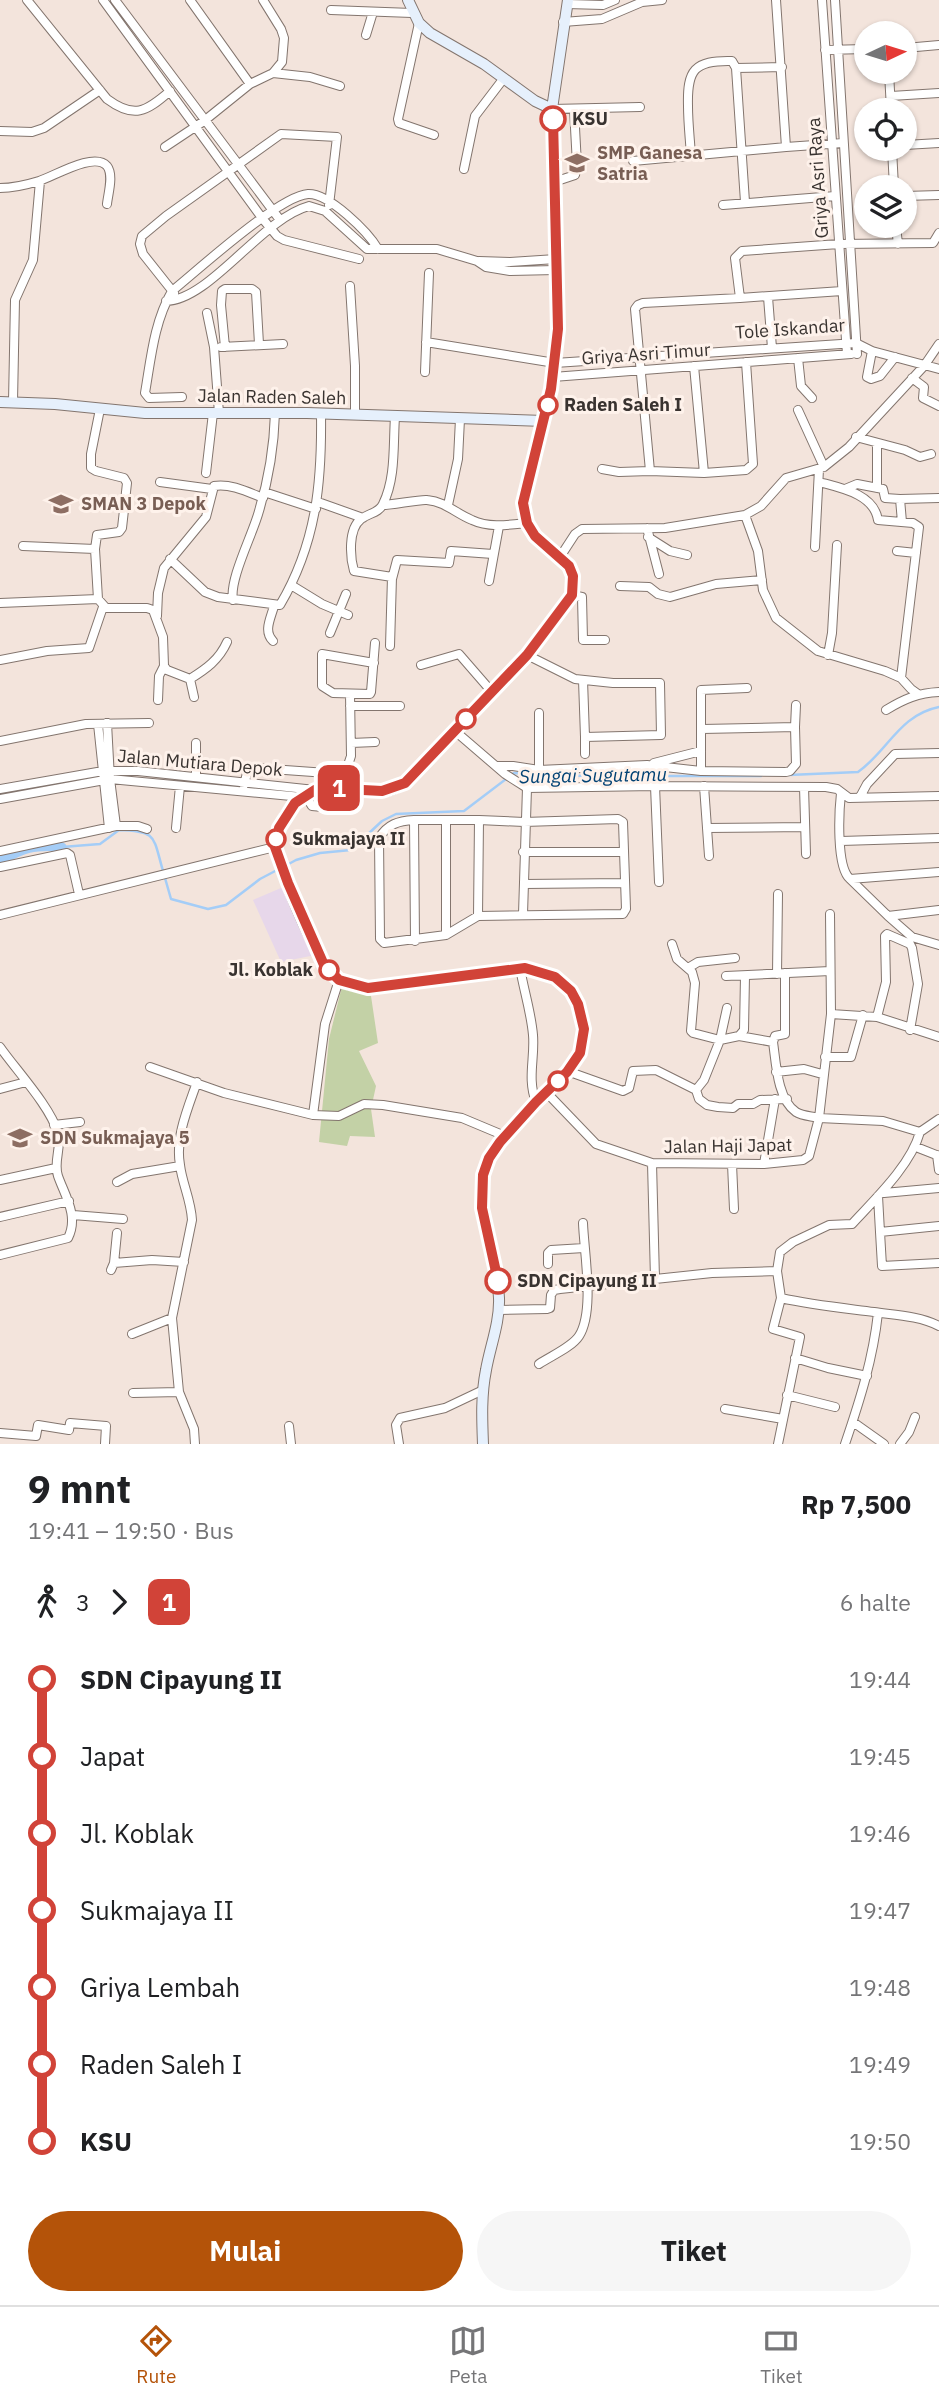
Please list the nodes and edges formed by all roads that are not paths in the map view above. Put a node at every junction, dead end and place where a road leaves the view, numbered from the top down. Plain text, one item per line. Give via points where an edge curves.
1 (27, 0) edge
2 (103, 0) edge
3 (115, 0) edge
4 (190, 0) edge
5 (263, 0) edge
6 (408, 0) edge
7 (615, 0) edge
8 (662, 0) edge
9 (776, 0) edge
10 (822, 0) edge
11 (835, 0) edge
12 (642, 1) edge
13 (568, 2) edge
14 (331, 10) dead end
15 (373, 12) junction
16 (415, 18) junction
17 (563, 22) junction
18 (366, 35) dead end
19 (939, 45) edge
20 (917, 47) edge
21 (838, 49) junction
22 (854, 49) edge
23 (825, 50) junction
24 (782, 67) junction
25 (736, 68) junction
26 (273, 74) junction
27 (504, 78) junction
28 (250, 84) junction
29 (890, 84) edge
30 (340, 86) dead end
31 (100, 90) junction
32 (170, 91) junction
33 (939, 93) edge
34 (891, 96) joint
35 (640, 107) dead end
36 (574, 108) junction
37 (552, 109) junction
38 (204, 121) junction
39 (194, 127) junction
40 (0, 131) edge
41 (434, 135) dead end
42 (939, 142) edge
43 (843, 143) junction
44 (832, 144) junction
45 (917, 144) edge
46 (165, 147) dead end
47 (786, 148) junction
48 (742, 151) junction
49 (691, 156) junction
50 (633, 161) dead end
51 (238, 164) junction
52 (464, 169) dead end
53 (228, 172) junction
54 (40, 181) junction
55 (554, 182) junction
56 (0, 188) edge
57 (835, 195) junction
58 (939, 195) edge
59 (917, 196) edge
60 (745, 202) junction
61 (331, 203) junction
62 (107, 204) dead end
63 (723, 205) dead end
64 (273, 211) junction
65 (325, 211) junction
66 (262, 218) junction
67 (280, 220) junction
68 (270, 228) junction
69 (938, 236) edge
70 (898, 238) edge
71 (839, 244) junction
72 (850, 244) junction
73 (898, 244) junction
74 (373, 247) junction
75 (359, 260) dead end
76 (556, 265) junction
77 (429, 273) dead end
78 (350, 286) dead end
79 (172, 291) junction
80 (842, 291) junction
81 (768, 297) junction
82 (740, 298) junction
83 (166, 301) junction
84 (179, 301) junction
85 (207, 313) dead end
86 (426, 342) junction
87 (846, 343) junction
88 (856, 343) junction
89 (259, 344) junction
90 (283, 344) dead end
91 (939, 344) edge
92 (214, 347) junction
93 (225, 347) junction
94 (772, 348) junction
95 (869, 350) junction
96 (857, 354) junction
97 (847, 355) junction
98 (639, 357) junction
99 (895, 357) junction
100 (798, 358) junction
101 (746, 362) junction
102 (555, 363) junction
103 (694, 366) junction
104 (924, 366) junction
105 (640, 369) junction
106 (939, 369) edge
107 (425, 372) dead end
108 (553, 376) junction
109 (912, 378) junction
110 (182, 397) dead end
111 (812, 398) dead end
112 (0, 402) edge
113 (13, 402) junction
114 (939, 406) edge
115 (100, 409) junction
116 (798, 410) dead end
117 (216, 413) junction
118 (275, 413) junction
119 (321, 414) junction
120 (355, 415) junction
121 (395, 417) junction
122 (460, 419) junction
123 (544, 421) junction
124 (856, 437) junction
125 (877, 444) junction
126 (931, 454) dead end
127 (822, 468) junction
128 (602, 469) dead end
129 (650, 471) junction
130 (206, 473) dead end
131 (704, 473) junction
132 (160, 482) dead end
133 (819, 482) junction
134 (877, 488) junction
135 (212, 489) junction
136 (845, 489) junction
137 (263, 495) junction
138 (939, 498) edge
139 (900, 499) junction
140 (383, 505) junction
141 (448, 505) junction
142 (317, 506) junction
143 (746, 515) junction
144 (363, 518) junction
145 (527, 523) junction
146 (902, 523) junction
147 (499, 526) junction
148 (647, 533) junction
149 (23, 545) dead end
150 (837, 545) dead end
151 (815, 547) dead end
152 (95, 549) junction
153 (897, 551) dead end
154 (916, 553) junction
155 (493, 554) junction
156 (687, 555) dead end
157 (560, 557) junction
158 (170, 559) junction
159 (659, 574) dead end
160 (392, 579) junction
161 (762, 580) junction
162 (489, 582) dead end
163 (291, 586) junction
164 (620, 586) dead end
165 (346, 594) dead end
166 (572, 595) junction
167 (233, 600) junction
168 (0, 603) edge
169 (101, 603) junction
170 (277, 606) junction
171 (344, 613) junction
172 (157, 619) junction
173 (330, 633) dead end
174 (605, 640) dead end
175 (273, 641) dead end
176 (227, 642) dead end
177 (375, 643) dead end
178 (390, 646) dead end
179 (527, 655) junction
180 (828, 655) junction
181 (0, 660) edge
182 (374, 663) junction
183 (421, 665) dead end
184 (164, 666) junction
185 (901, 678) junction
186 (190, 679) junction
187 (583, 680) junction
188 (747, 688) dead end
189 (492, 692) junction
190 (939, 692) edge
191 (350, 694) junction
192 (918, 694) junction
193 (194, 697) dead end
194 (158, 700) dead end
195 (796, 705) dead end
196 (350, 706) junction
197 (400, 706) dead end
198 (886, 710) dead end
199 (538, 713) dead end
200 (103, 723) junction
201 (149, 723) dead end
202 (795, 727) junction
203 (702, 729) junction
204 (455, 731) junction
205 (585, 737) junction
206 (0, 741) edge
207 (196, 743) dead end
208 (351, 743) junction
209 (374, 743) dead end
210 (701, 751) junction
211 (939, 753) edge
212 (585, 754) dead end
213 (647, 765) junction
214 (496, 766) junction
215 (295, 770) junction
216 (539, 770) junction
217 (701, 771) junction
218 (107, 775) junction
219 (196, 777) junction
220 (180, 786) junction
221 (656, 786) junction
222 (704, 786) junction
223 (244, 787) junction
224 (294, 787) junction
225 (525, 787) junction
226 (804, 787) junction
227 (0, 789) edge
228 (841, 793) junction
229 (307, 794) junction
230 (939, 796) edge
231 (860, 797) junction
232 (0, 799) edge
233 (333, 808) dead end
234 (414, 820) junction
235 (446, 820) junction
236 (479, 820) junction
237 (524, 822) junction
238 (113, 827) junction
239 (806, 827) junction
240 (177, 828) dead end
241 (707, 828) junction
242 (147, 829) dead end
243 (939, 838) edge
244 (841, 841) junction
245 (275, 847) junction
246 (0, 851) edge
247 (523, 852) junction
248 (624, 852) junction
249 (806, 854) dead end
250 (709, 856) dead end
251 (0, 867) edge
252 (939, 872) edge
253 (850, 879) junction
254 (659, 882) dead end
255 (625, 883) junction
256 (524, 884) junction
257 (79, 894) junction
258 (778, 894) dead end
259 (939, 910) edge
260 (523, 914) junction
261 (830, 914) dead end
262 (0, 915) edge
263 (478, 916) junction
264 (888, 916) junction
265 (446, 935) junction
266 (415, 941) junction
267 (673, 944) dead end
268 (939, 945) edge
269 (735, 958) dead end
270 (520, 968) junction
271 (688, 968) junction
272 (830, 971) junction
273 (781, 973) junction
274 (726, 976) dead end
275 (745, 976) junction
276 (339, 980) junction
277 (727, 1008) dead end
278 (831, 1014) junction
279 (863, 1015) junction
280 (877, 1017) junction
281 (910, 1030) junction
282 (738, 1036) junction
283 (939, 1037) edge
284 (720, 1040) junction
285 (772, 1042) junction
286 (0, 1048) edge
287 (825, 1057) junction
288 (150, 1067) dead end
289 (567, 1072) junction
290 (776, 1072) junction
291 (822, 1074) junction
292 (26, 1082) junction
293 (197, 1082) junction
294 (0, 1089) edge
295 (696, 1090) junction
296 (547, 1093) junction
297 (775, 1099) junction
298 (787, 1099) junction
299 (536, 1102) junction
300 (313, 1115) junction
301 (818, 1118) junction
302 (939, 1119) edge
303 (80, 1122) dead end
304 (54, 1125) junction
305 (920, 1132) junction
306 (505, 1136) junction
307 (916, 1147) junction
308 (938, 1156) edge
309 (652, 1163) junction
310 (732, 1164) junction
311 (764, 1164) junction
312 (180, 1166) junction
313 (56, 1168) junction
314 (939, 1170) edge
315 (0, 1180) edge
316 (117, 1182) dead end
317 (939, 1188) edge
318 (881, 1194) junction
319 (69, 1201) junction
320 (734, 1209) dead end
321 (73, 1215) junction
322 (0, 1217) edge
323 (123, 1219) dead end
324 (583, 1223) dead end
325 (939, 1226) edge
326 (880, 1232) junction
327 (117, 1233) dead end
328 (584, 1248) junction
329 (0, 1255) edge
330 (184, 1262) junction
331 (939, 1263) edge
332 (548, 1264) dead end
333 (777, 1271) junction
334 (655, 1279) junction
335 (586, 1286) junction
336 (781, 1298) junction
337 (499, 1310) junction
338 (878, 1312) junction
339 (172, 1318) junction
340 (939, 1326) edge
341 (132, 1334) dead end
342 (795, 1358) junction
343 (539, 1364) dead end
344 (867, 1376) junction
345 (483, 1390) junction
346 (179, 1392) junction
347 (133, 1393) dead end
348 (787, 1395) junction
349 (835, 1407) dead end
350 (725, 1409) dead end
351 (915, 1417) dead end
352 (783, 1419) junction
353 (853, 1422) junction
354 (289, 1426) dead end
355 (0, 1433) edge
356 (105, 1444) edge
357 (195, 1444) edge
358 (291, 1444) edge
359 (399, 1444) edge
360 (483, 1444) edge
361 (778, 1444) edge
362 (845, 1444) edge
363 (884, 1444) edge
364 (900, 1444) edge

1 - 31 street
2 - 32 street
3 - 38 street
4 - 28 street
5 - 26 street via 284,38 282,62
6 - 16 main road
7 - 13 street via 603,5
8 - 12 street
9 - 24 street
10 - 23 street, Griya Asri Raya
11 - 21 street, Griya Asri Raya
12 - 17 street via 611,17
13 - 17 main road
14 - 15 street
15 - 16 street
15 - 18 street
16 - 27 main road via 430,33
16 - 41 street via 398,119
17 - 37 main road
19 - 20 street
21 - 22 street
21 - 23 street
21 - 43 street, Griya Asri Raya
23 - 44 street, Griya Asri Raya
24 - 25 street
24 - 47 street
25 - 48 street
25 - 49 street via 732,61 710,61 688,79
26 - 28 street
26 - 30 street via 310,77
27 - 37 main road
27 - 52 street via 475,117
28 - 38 street
29 - 34 street
31 - 32 street via 131,113
31 - 40 street via 44,128
32 - 39 street
33 - 34 street
35 - 36 street
36 - 37 street
36 - 55 street via 575,175
37 - 55 main road
38 - 39 street
38 - 51 street
39 - 46 street
39 - 53 street
42 - 45 street
43 - 44 street
43 - 72 street, Griya Asri Raya
44 - 47 street
44 - 57 street, Griya Asri Raya
47 - 48 street
48 - 49 street
48 - 60 street
49 - 50 street
51 - 53 street
51 - 61 street via 285,133 337,137
51 - 64 street
53 - 66 street
53 - 79 street via 142,236 143,254
54 - 56 street
54 - 62 street via 71,166 102,162 110,175
54 - 113 street via 33,260 15,300
55 - 76 main road
57 - 60 street
57 - 71 street, Griya Asri Raya
58 - 59 street
60 - 63 street
61 - 64 street via 306,194
61 - 65 street
61 - 74 street
64 - 66 street
64 - 67 street
65 - 67 street via 309,206
65 - 74 street
66 - 68 street
66 - 79 street
67 - 68 street
68 - 75 street via 284,240
68 - 84 street
69 - 73 street via 933,243
70 - 73 street
71 - 72 street
71 - 80 street, Griya Asri Raya
71 - 82 street via 738,253
72 - 73 street
72 - 88 street, Griya Asri Raya
74 - 76 street via 437,249 477,261
76 - 102 main road
77 - 86 street
78 - 120 street
79 - 83 street
79 - 84 street
80 - 81 street
80 - 87 street, Griya Asri Raya
81 - 82 street
81 - 94 street
82 - 98 street via 638,305
83 - 84 street
83 - 110 street via 145,393 149,398
85 - 92 street
86 - 102 street, Tole Iskandar
86 - 107 street
87 - 88 street, Tole Iskandar
87 - 94 street, Tole Iskandar
87 - 97 street, Griya Asri Raya
88 - 95 street, Tole Iskandar
88 - 96 street, Griya Asri Raya
89 - 90 street
89 - 93 street
89 - 93 street via 256,292 225,289 221,305
91 - 104 street
92 - 93 street
92 - 117 street
94 - 98 street, Tole Iskandar
95 - 96 street, Griya Asri Timur
95 - 99 street, Tole Iskandar
95 - 99 street via 866,372 871,379 880,376
96 - 97 street, Griya Asri Timur
97 - 100 street, Griya Asri Timur
98 - 102 street, Tole Iskandar
98 - 105 street
99 - 104 street, Tole Iskandar
100 - 101 street, Griya Asri Timur
100 - 111 street via 801,386
101 - 103 street, Griya Asri Timur
101 - 131 street via 753,464 746,470
102 - 108 main road
103 - 105 street, Griya Asri Timur
103 - 131 street
104 - 106 street, Tole Iskandar
104 - 109 street
105 - 108 street, Griya Asri Timur
105 - 129 street
108 - 123 main road
109 - 114 street via 924,387 923,398
109 - 124 street
112 - 113 main road, Jalan Raden Saleh
113 - 115 main road, Jalan Raden Saleh
115 - 117 main road, Jalan Raden Saleh
115 - 152 street via 90,468 124,478 127,483 122,528 97,535
116 - 127 street
117 - 118 main road, Jalan Raden Saleh
117 - 130 street
118 - 119 main road, Jalan Raden Saleh
118 - 137 street via 273,454
119 - 120 main road, Jalan Raden Saleh
119 - 142 street
120 - 121 main road, Jalan Raden Saleh
121 - 122 main road, Jalan Raden Saleh
121 - 140 street via 391,476
122 - 123 main road, Jalan Raden Saleh
122 - 141 street via 458,459
123 - 145 main road via 525,485
124 - 125 street
124 - 127 street
125 - 126 street via 920,457
125 - 134 street
127 - 133 street
127 - 143 street via 786,478 761,506
128 - 129 street
129 - 131 street
132 - 135 street
133 - 136 street
133 - 151 street
134 - 136 street via 857,484
134 - 139 street via 884,490 885,498
135 - 137 street via 222,485
135 - 158 street via 206,517
136 - 146 street via 873,505 878,520
137 - 142 street
137 - 167 street via 234,578
138 - 139 street
139 - 146 street
140 - 141 street via 423,499
140 - 144 street
141 - 147 street via 468,519
142 - 144 street
142 - 163 street
143 - 148 street
143 - 161 street
144 - 160 street via 352,536 352,569
145 - 147 street
145 - 157 main road
146 - 154 street via 919,527
147 - 155 street
148 - 156 street via 670,551
148 - 157 street via 582,529
148 - 159 street
149 - 152 street
150 - 180 street
152 - 169 street
153 - 154 street
154 - 185 street
155 - 160 street via 451,551 449,563 397,560
155 - 162 street
157 - 166 main road via 573,576
158 - 167 street via 205,592
158 - 172 street via 162,575
160 - 178 street
161 - 164 street via 716,584 666,597 649,587
161 - 180 street via 776,618
163 - 170 street
163 - 171 street
165 - 171 street
166 - 174 street via 582,597 583,640
166 - 179 main road
167 - 170 street
168 - 169 street
169 - 172 street via 150,608
169 - 181 street via 89,648
170 - 175 street via 267,630
171 - 173 street
172 - 184 street
176 - 186 street via 210,666
177 - 182 street
179 - 187 street
179 - 189 main road
180 - 185 street
182 - 191 street via 369,695
182 - 191 street via 323,650 323,685 327,691
183 - 189 street via 459,654
184 - 186 street
184 - 194 street
185 - 192 street
186 - 193 street
187 - 205 street
187 - 205 street via 660,683 663,733
188 - 203 street via 701,690
189 - 204 main road
190 - 192 street
191 - 196 street
192 - 198 street
195 - 202 street
196 - 197 street
196 - 208 street
199 - 216 street
200 - 201 street
200 - 206 street
200 - 218 street
202 - 203 street
202 - 217 street via 796,764 790,771
203 - 210 street
204 - 214 street
204 - 229 main road via 405,783 391,789 325,788
205 - 212 street
207 - 219 street
208 - 209 street
208 - 215 street via 351,756 341,774
210 - 213 street
210 - 217 street
211 - 231 street via 895,754
213 - 216 street
213 - 217 street
214 - 216 street
214 - 225 street
215 - 223 street via 253,768
215 - 224 street
218 - 219 street, Jalan Mutiara Depok
218 - 220 street, Jalan Mutiara Depok
218 - 227 street, Jalan Mutiara Depok
218 - 232 street, Jalan Mutiara Depok
218 - 238 street
219 - 223 street, Jalan Mutiara Depok
220 - 223 street, Jalan Mutiara Depok
220 - 240 street
221 - 222 street
221 - 225 street
221 - 254 street
222 - 226 street
222 - 241 street
223 - 224 street, Jalan Mutiara Depok
223 - 229 street, Jalan Mutiara Depok
224 - 229 street, Jalan Mutiara Depok
225 - 237 street
226 - 228 street via 826,787
226 - 239 street
228 - 231 street
228 - 244 street
229 - 233 street via 312,806
229 - 245 main road via 286,816
230 - 231 street
234 - 235 street
234 - 266 street
234 - 266 street via 398,821 384,829 379,859 380,941
235 - 236 street
235 - 265 street
236 - 237 street
236 - 263 street
237 - 247 street
237 - 248 street via 618,819 623,822
238 - 242 street
238 - 246 street
239 - 241 street
239 - 249 street
241 - 250 street
243 - 244 street
244 - 253 street via 843,872
245 - 257 street
245 - 276 main road via 324,965
247 - 248 street
247 - 256 street
248 - 255 street
251 - 257 street via 67,853
252 - 253 street
253 - 264 street
255 - 256 street
255 - 260 street via 622,914
256 - 260 street
257 - 262 street
258 - 273 street
259 - 264 street
260 - 263 street
261 - 272 street
263 - 265 street
264 - 268 street via 912,937
265 - 266 street
267 - 271 street via 680,964
269 - 271 street via 698,962
270 - 276 main road via 368,988
270 - 289 main road via 555,977 578,1004 583,1039
270 - 299 street via 532,1022 530,1084
271 - 284 street via 695,983 691,1031
272 - 273 street
272 - 278 street
273 - 275 street
273 - 285 street via 785,1034 775,1036
274 - 275 street
275 - 282 street via 744,1025
276 - 300 street via 325,1024
277 - 284 street
278 - 279 street
278 - 287 street
279 - 280 street
279 - 287 street via 851,1057
280 - 281 street
280 - 281 street via 886,982 887,934 910,944 913,952 918,984
281 - 283 street
282 - 284 street
282 - 285 street
284 - 295 street
285 - 290 street
286 - 292 street
287 - 291 street
288 - 293 street
289 - 295 street via 623,1091 629,1088 633,1070 656,1070
289 - 296 main road
290 - 291 street via 804,1069
290 - 298 street
291 - 301 street
292 - 294 street
292 - 304 street
293 - 300 street
293 - 312 street via 180,1140
295 - 297 street via 699,1099 718,1107
296 - 299 main road
296 - 309 street, Jalan Haji Japat via 596,1144
297 - 298 street
297 - 311 street
298 - 301 street via 797,1112
299 - 306 main road
300 - 306 street via 339,1116 364,1104 383,1105 462,1118
301 - 305 street via 883,1121
301 - 311 street, Jalan Haji Japat via 807,1159
302 - 305 street
303 - 304 street
304 - 313 street via 60,1141
305 - 307 street
306 - 337 main road via 489,1158 481,1190
307 - 308 street
307 - 318 street
308 - 314 street
309 - 310 street, Jalan Haji Japat
309 - 334 street
310 - 311 street, Jalan Haji Japat
310 - 320 street
312 - 316 street via 132,1174
312 - 330 street via 192,1220
313 - 315 street
313 - 319 street
317 - 318 street
318 - 326 street
318 - 333 street via 852,1224 829,1225 786,1246 780,1252
319 - 321 street
319 - 322 street
321 - 323 street
321 - 329 street via 70,1234 64,1240
324 - 328 street
325 - 326 street
326 - 331 street via 883,1266
327 - 330 street via 113,1266 152,1260
328 - 332 street via 551,1250
328 - 335 street
330 - 339 street
333 - 334 street
333 - 336 street
334 - 335 street
335 - 337 street via 557,1289 547,1309
335 - 343 street via 586,1318 578,1338
336 - 338 street
336 - 342 street via 773,1329 799,1336
337 - 345 main road
338 - 340 street
338 - 344 street
339 - 341 street
339 - 346 street
342 - 344 street
342 - 348 street
344 - 353 street
345 - 359 street via 445,1408 400,1418 396,1425
345 - 360 main road
346 - 347 street
346 - 357 street
348 - 349 street
348 - 352 street
350 - 352 street
351 - 364 street
352 - 361 street
353 - 362 street
353 - 363 street
354 - 358 street
355 - 356 street via 36,1436 38,1425 69,1430 70,1423 91,1424 106,1426

